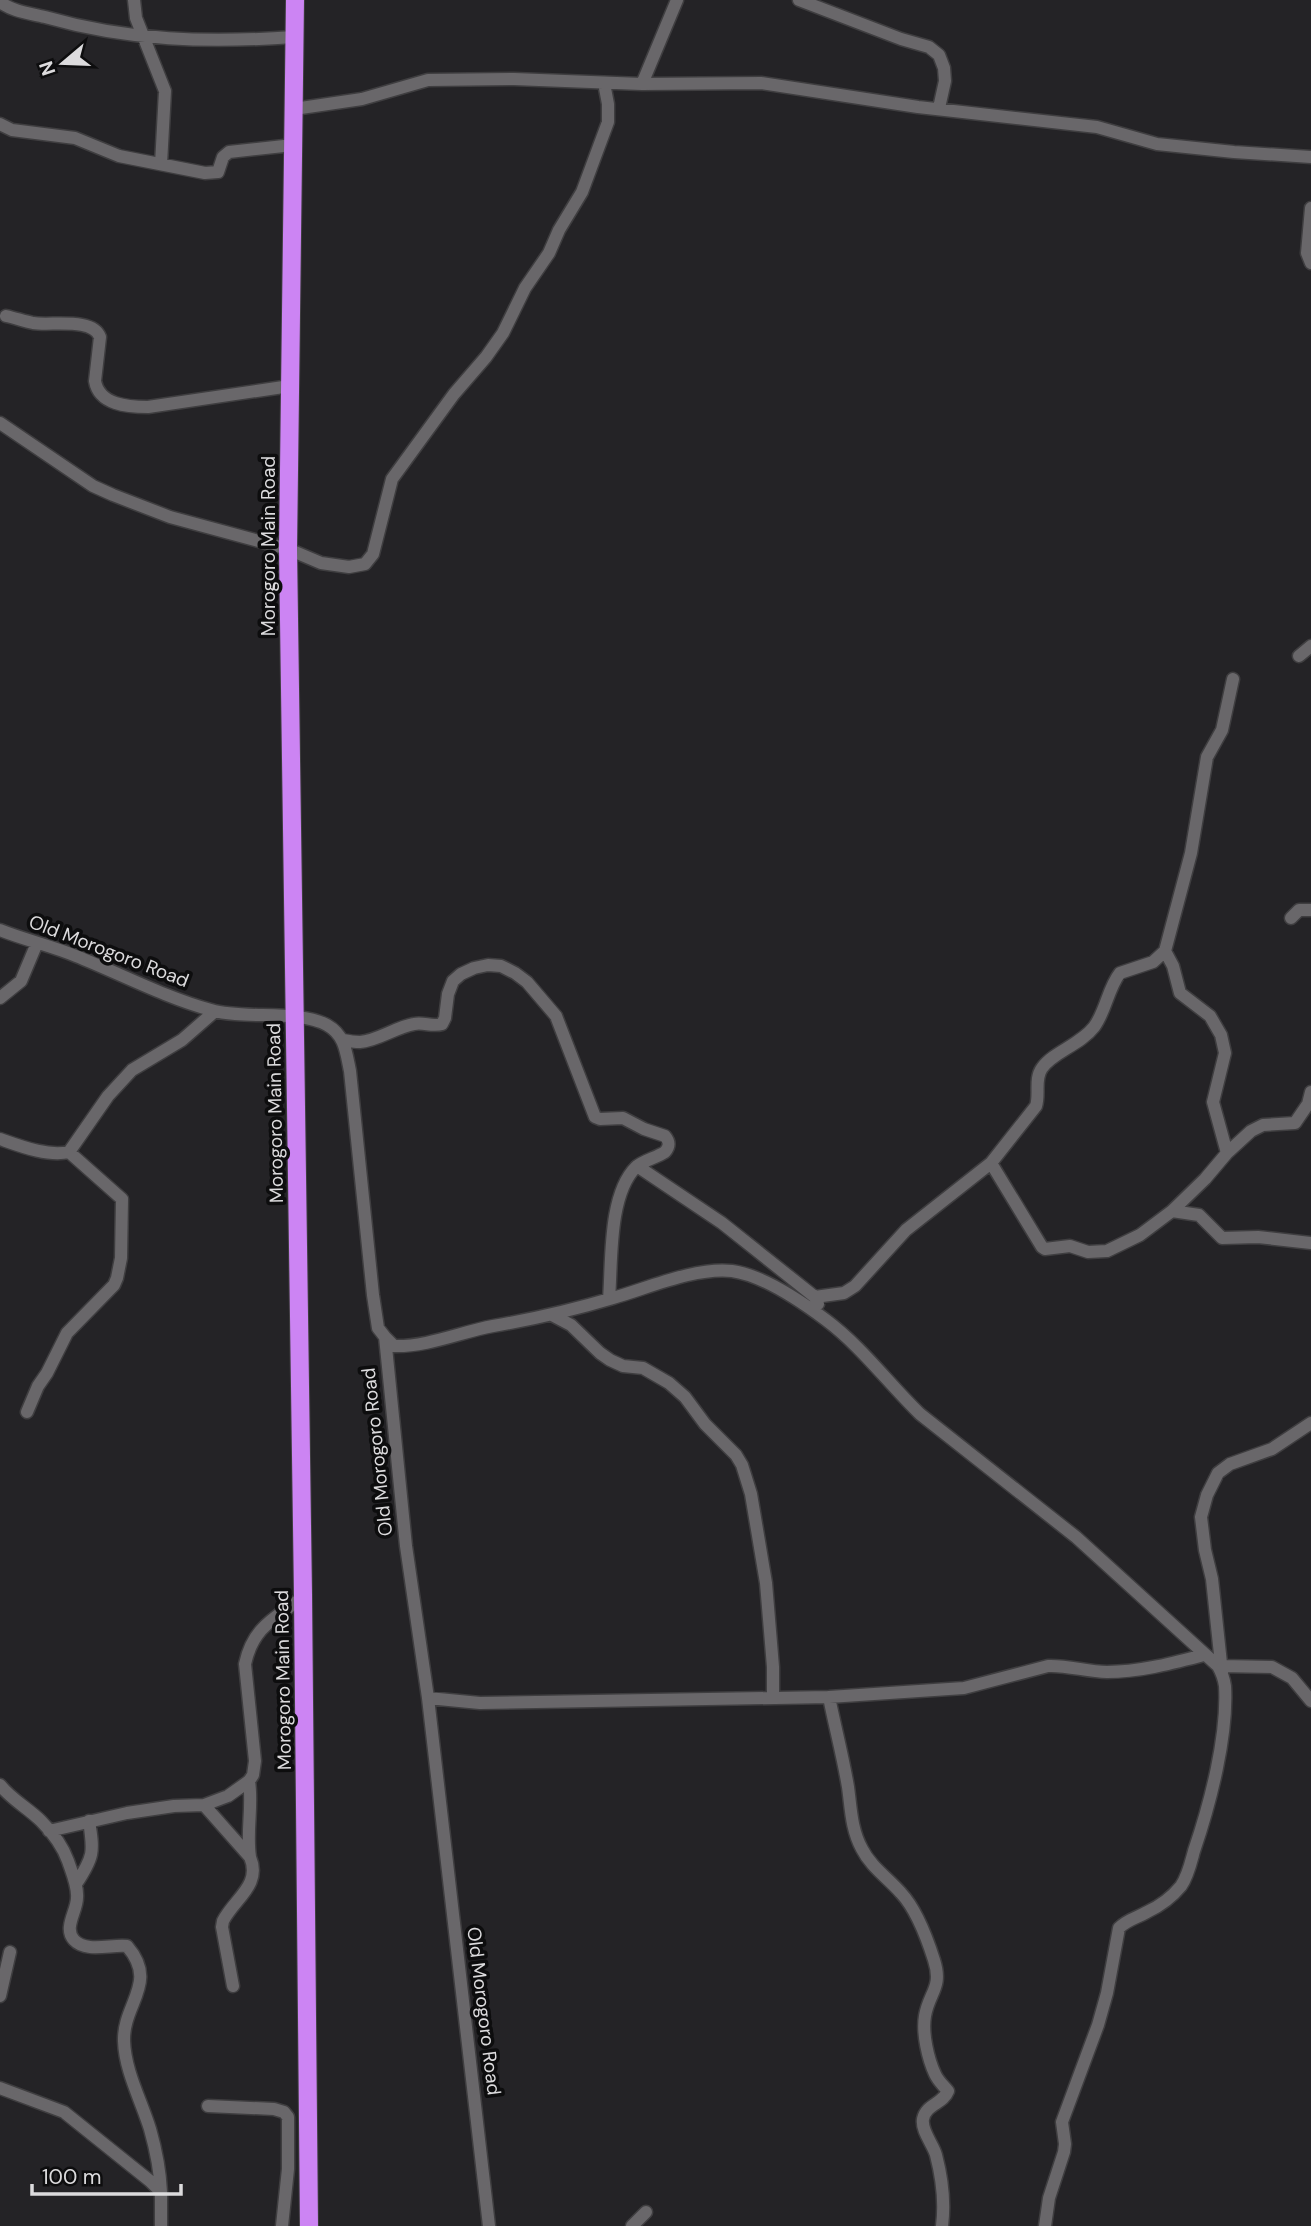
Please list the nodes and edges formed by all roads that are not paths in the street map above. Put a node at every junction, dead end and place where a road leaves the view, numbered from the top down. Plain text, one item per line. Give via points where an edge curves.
1 (134, 0) edge
2 (295, 0) edge
3 (677, 0) edge
4 (799, 0) edge
5 (0, 2) edge
6 (143, 37) junction
7 (294, 37) junction
8 (604, 83) junction
9 (642, 84) junction
10 (939, 108) junction
11 (294, 109) junction
12 (0, 124) edge
13 (293, 145) junction
14 (1311, 157) edge
15 (160, 164) junction
16 (1311, 208) edge
17 (1311, 263) edge
18 (6, 316) dead end
19 (290, 386) junction
20 (0, 423) edge
21 (288, 549) junction
22 (1311, 646) edge
23 (1299, 656) dead end
24 (1233, 679) dead end
25 (1311, 910) edge
26 (1291, 918) dead end
27 (0, 930) edge
28 (37, 943) junction
29 (1165, 951) junction
30 (0, 998) edge
31 (214, 1012) junction
32 (295, 1017) junction
33 (343, 1040) junction
34 (1311, 1093) edge
35 (0, 1139) edge
36 (69, 1152) junction
37 (1227, 1153) junction
38 (991, 1163) junction
39 (637, 1167) junction
40 (1172, 1211) junction
41 (1311, 1243) edge
42 (815, 1297) junction
43 (609, 1299) junction
44 (552, 1315) junction
45 (826, 1320) junction
46 (385, 1337) junction
47 (27, 1412) dead end
48 (1311, 1423) edge
49 (303, 1597) junction
50 (1204, 1655) junction
51 (1222, 1670) junction
52 (829, 1697) junction
53 (428, 1698) junction
54 (773, 1698) junction
55 (1311, 1701) edge
56 (249, 1781) junction
57 (0, 1785) edge
58 (204, 1805) junction
59 (89, 1821) junction
60 (50, 1831) junction
61 (250, 1857) junction
62 (76, 1884) junction
63 (10, 1952) dead end
64 (233, 1986) dead end
65 (0, 1996) edge
66 (0, 2088) edge
67 (208, 2106) dead end
68 (161, 2192) junction
69 (646, 2212) dead end
70 (161, 2226) edge
71 (282, 2226) edge
72 (309, 2226) edge
73 (489, 2226) edge
74 (632, 2226) edge
75 (942, 2226) edge
76 (1045, 2226) edge

1 - 6 street
2 - 7 highway, Morogoro Main Road
3 - 9 street
4 - 10 street via 929,47 944,68
5 - 6 street via 69,24
6 - 7 street via 232,41
6 - 15 street via 164,92
7 - 11 highway, Morogoro Main Road
8 - 9 street
8 - 11 street via 428,80 362,99
8 - 21 street via 608,122 582,192 503,333 392,479 373,554 365,564 349,567 321,563
9 - 10 street via 761,83
10 - 14 street via 1097,127 1172,146
11 - 13 highway, Morogoro Main Road
12 - 15 street via 12,130 75,138 118,156
13 - 15 street via 229,152 215,173
13 - 19 highway, Morogoro Main Road
16 - 17 street via 1307,253
18 - 19 street via 32,323 92,327 100,337 96,388 99,394 128,407
19 - 21 highway, Morogoro Main Road
20 - 21 street via 113,495 170,517
21 - 32 highway, Morogoro Main Road
22 - 23 street
24 - 29 street via 1222,730 1207,757 1191,853
25 - 26 street via 1299,910
27 - 28 street, Old Morogoro Road
28 - 30 street via 21,981
28 - 31 street, Old Morogoro Road
29 - 37 street via 1180,993 1210,1016 1221,1035 1225,1054 1213,1102
29 - 38 street via 1153,962 1120,973 1094,1027 1043,1066 1036,1106
31 - 32 street, Old Morogoro Road
31 - 36 street via 181,1040 132,1070
32 - 33 street, Old Morogoro Road via 324,1023
32 - 49 highway, Morogoro Main Road
33 - 39 street via 362,1042 398,1027 442,1024 453,981 474,968 501,966 527,982 552,1008 595,1117 622,1118 668,1139 665,1152
33 - 46 street, Old Morogoro Road via 373,1295 378,1328
34 - 37 street via 1295,1123 1257,1127
35 - 36 street via 48,1152
36 - 47 street via 122,1199 120,1267 114,1285 67,1333
37 - 40 street
38 - 40 street via 1045,1249 1070,1246 1088,1252 1107,1251 1140,1236
38 - 42 street via 906,1230 855,1286 844,1293
39 - 42 street via 722,1223
39 - 43 street via 618,1206
40 - 41 street via 1199,1215 1222,1238
42 - 45 street
43 - 44 street
43 - 45 street via 693,1275 733,1272 768,1284
44 - 46 street via 415,1345 394,1346
44 - 54 street via 571,1325 610,1360 643,1368 669,1383 742,1465 766,1583
45 - 50 street via 920,1414 1076,1537
46 - 53 street, Old Morogoro Road via 406,1546
48 - 51 street via 1272,1449 1230,1464 1218,1474 1207,1495 1201,1517
49 - 56 street via 256,1634 248,1650 245,1664 255,1761
49 - 72 highway, Morogoro Main Road
50 - 51 street
50 - 52 street via 1162,1666 1107,1672 1048,1666 964,1688
51 - 55 street via 1272,1667 1292,1678
51 - 76 street via 1225,1687 1217,1763 1201,1831 1183,1883 1170,1898 1119,1928 1098,2025 1062,2122 1064,2152
52 - 54 street
52 - 75 street via 857,1841 871,1864 912,1907 937,1974 925,2035 930,2063 948,2091 926,2111 923,2124 936,2156 944,2202
53 - 54 street via 480,1703
53 - 73 street, Old Morogoro Road
56 - 58 street
56 - 61 street
57 - 60 street
58 - 59 street
58 - 61 street
59 - 60 street
59 - 62 street via 92,1856
60 - 62 street
61 - 64 street via 252,1882 222,1927
62 - 68 street via 70,1924 74,1940 85,1946 127,1947 142,1978 127,2023 125,2047 160,2167
63 - 65 street
66 - 68 street via 64,2112
67 - 71 street via 274,2109 288,2117
68 - 70 street
69 - 74 street

